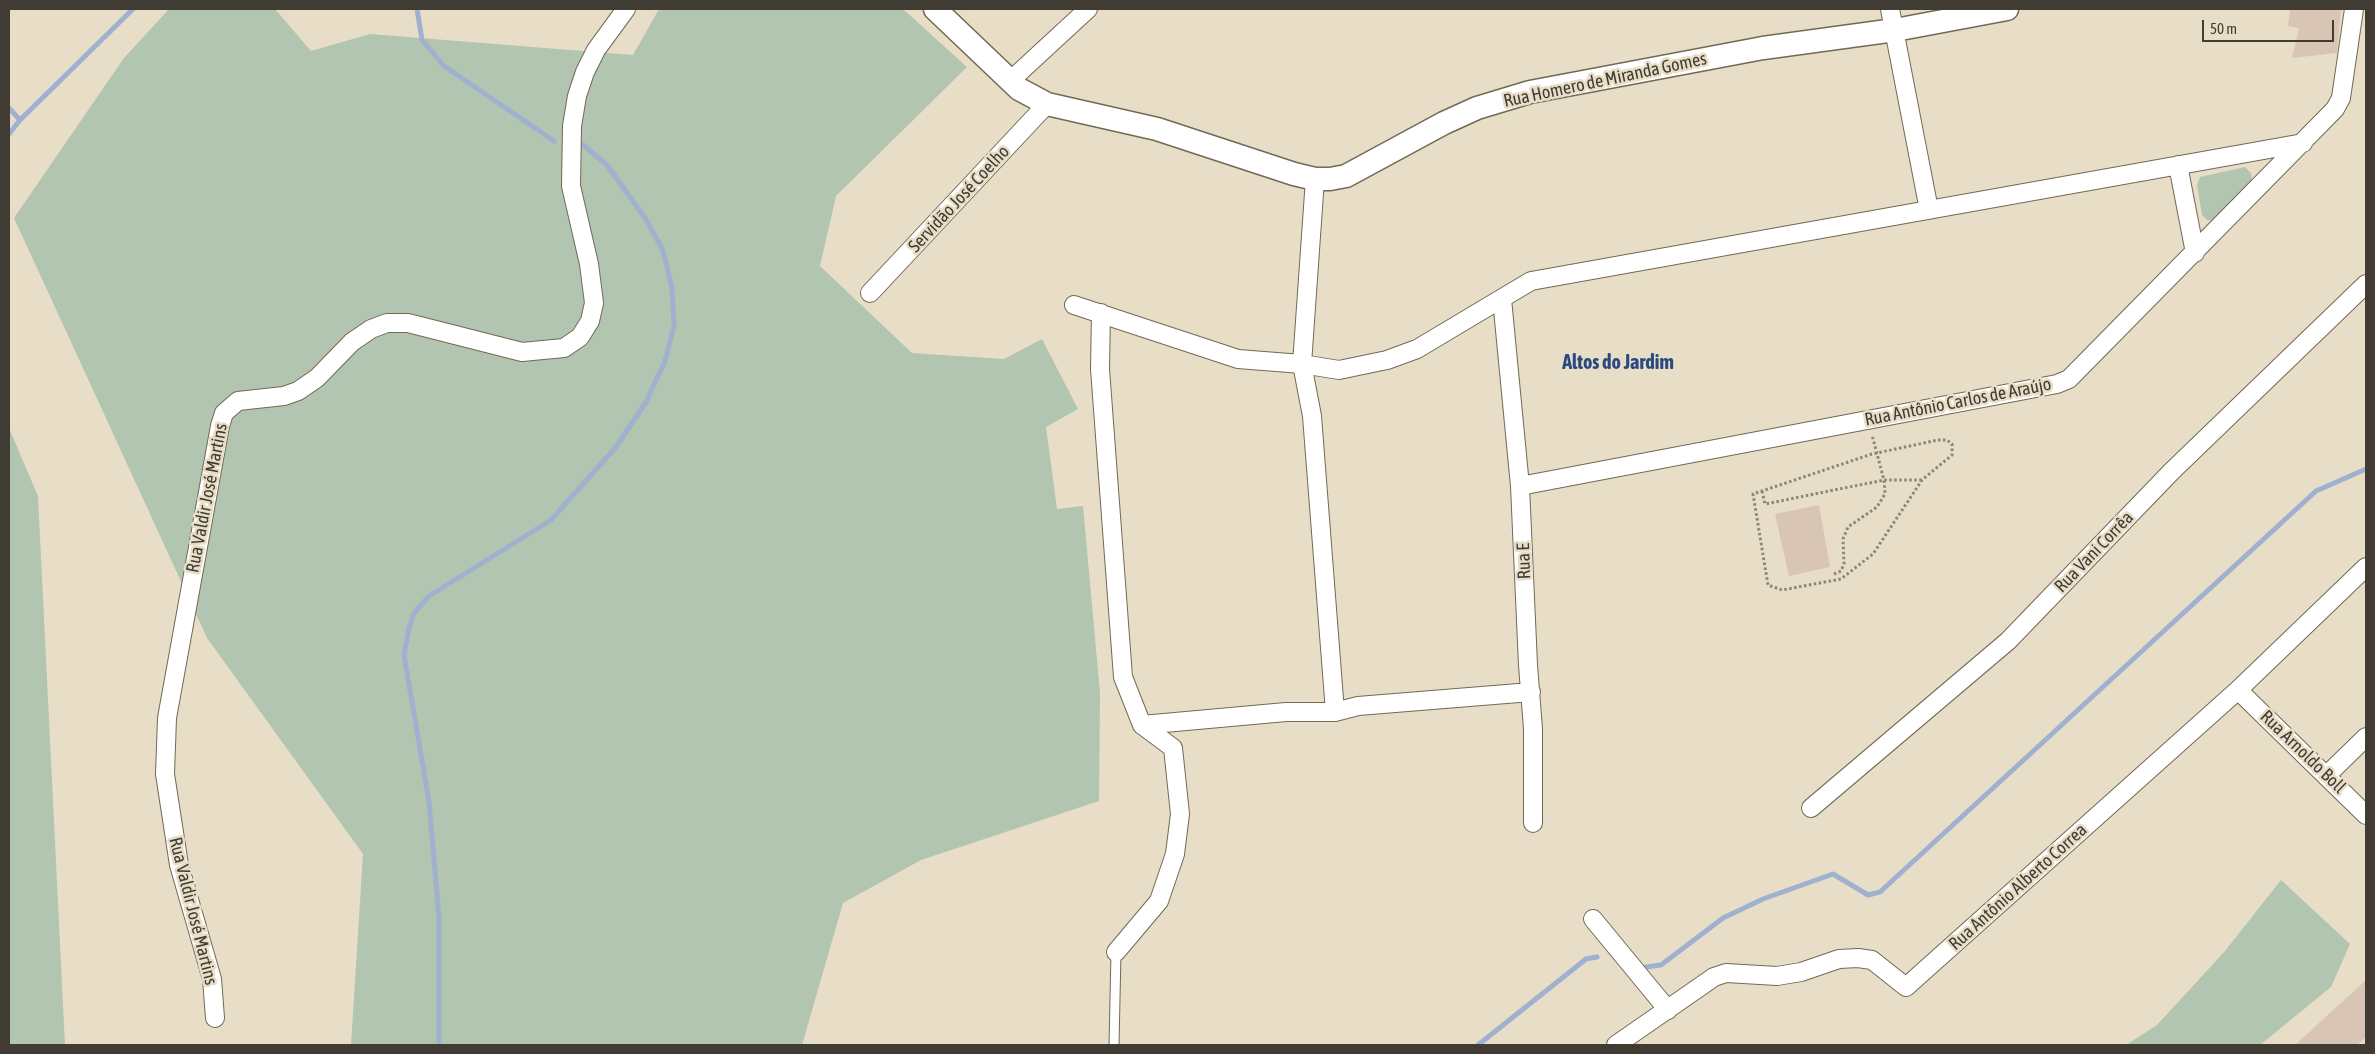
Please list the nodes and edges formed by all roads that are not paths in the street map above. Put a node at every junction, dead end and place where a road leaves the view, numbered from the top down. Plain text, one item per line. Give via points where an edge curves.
1 (626, 9) edge
2 (935, 9) edge
3 (1088, 9) edge
4 (2007, 9) edge
5 (2354, 9) edge
6 (1892, 20) edge
7 (1010, 81) junction
8 (1047, 104) junction
9 (2303, 143) junction
10 (2178, 165) junction
11 (1316, 179) junction
12 (1929, 210) junction
13 (2195, 253) junction
14 (2366, 284) edge
15 (870, 293) dead end
16 (1502, 299) junction
17 (1074, 305) dead end
18 (1101, 314) junction
19 (1302, 364) junction
20 (1520, 486) junction
21 (2366, 567) edge
22 (2238, 690) junction
23 (1531, 692) junction
24 (1335, 712) junction
25 (1142, 725) junction
26 (2366, 737) edge
27 (2328, 775) junction
28 (1811, 808) dead end
29 (2366, 815) edge
30 (1533, 823) dead end
31 (1593, 919) dead end
32 (1116, 952) joint
33 (1668, 1010) junction
34 (215, 1018) dead end
35 (1114, 1045) edge
36 (1616, 1045) edge

1 - 34 street, Rua Valdir José Martins via 596,50 585,72 572,126 571,186 589,264 594,304 590,321 580,337 564,348 522,352 408,323 387,323 352,342 318,378 298,390 284,396 238,401 224,414 167,718 165,774 179,865 212,979
2 - 7 street, Rua Homero de Miranda Gomes
3 - 7 street
4 - 6 street, Rua Homero de Miranda Gomes
5 - 9 street, Rua Antônio Carlos de Araújo via 2336,109
6 - 11 street, Rua Homero de Miranda Gomes via 1530,92 1477,108 1444,123 1346,176
6 - 12 street
7 - 8 street, Rua Homero de Miranda Gomes
8 - 11 street, Rua Homero de Miranda Gomes via 1157,129
8 - 15 street, Servidão José Coelho
9 - 10 street
9 - 13 street, Rua Antônio Carlos de Araújo
10 - 12 street
10 - 13 street
11 - 19 street
12 - 16 street via 1531,281
13 - 20 street, Rua Antônio Carlos de Araújo via 2069,379 2057,384
14 - 28 street, Rua Vani Corrêa via 2172,471 2008,641
16 - 19 street via 1417,349 1387,360 1339,370
16 - 20 street, Rua E
17 - 18 street
18 - 19 street via 1238,359
18 - 25 street via 1100,369 1123,677
19 - 24 street via 1312,416
20 - 23 street, Rua E
21 - 22 street, Rua Antônio Alberto Correa
22 - 27 street, Rua Arnoldo Boll
22 - 33 street, Rua Antônio Alberto Correa via 1906,987 1872,960 1839,959 1777,976 1726,973
23 - 24 street via 1358,706
23 - 30 street, Rua E
24 - 25 street via 1286,712
25 - 32 street via 1173,748 1180,814 1175,854 1159,901
26 - 27 street
27 - 29 street, Rua Arnoldo Boll
31 - 33 street
32 - 35 lane
33 - 36 street, Rua Antônio Alberto Correa

